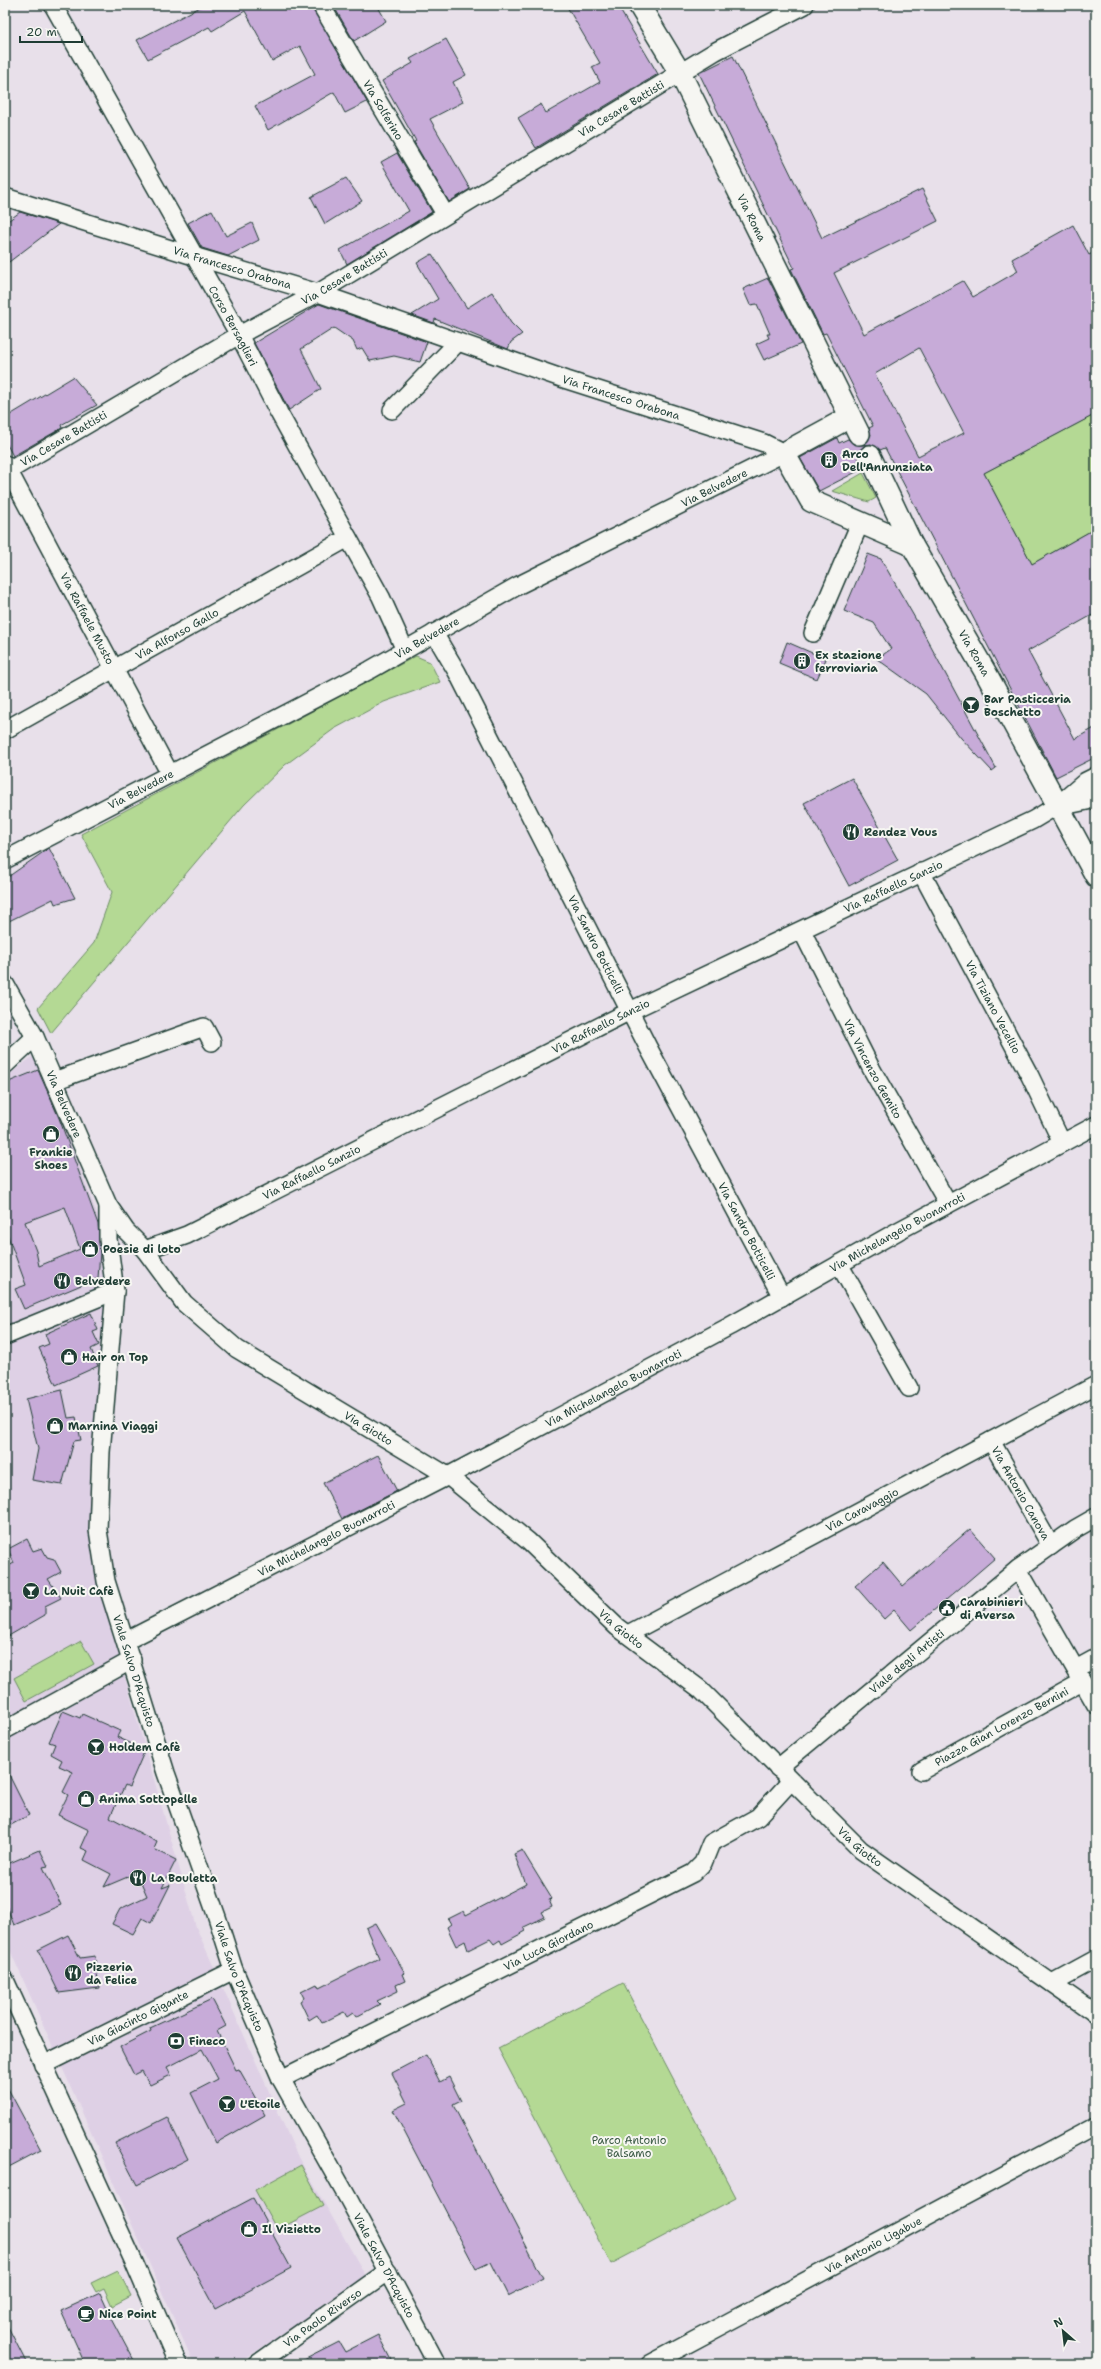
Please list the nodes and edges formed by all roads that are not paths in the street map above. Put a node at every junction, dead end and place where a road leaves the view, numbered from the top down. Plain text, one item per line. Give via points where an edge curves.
1 (53, 5) edge
2 (321, 5) edge
3 (639, 5) edge
4 (804, 5) edge
5 (680, 73) junction
6 (5, 197) edge
7 (445, 214) junction
8 (197, 258) junction
9 (318, 293) junction
10 (240, 335) junction
11 (458, 342) junction
12 (392, 410) dead end
13 (854, 426) joint
14 (784, 453) junction
15 (870, 456) dead end
16 (6, 469) edge
17 (860, 523) junction
18 (348, 538) junction
19 (912, 545) junction
20 (434, 633) junction
21 (813, 633) dead end
22 (405, 650) junction
23 (115, 668) junction
24 (5, 730) edge
25 (170, 774) junction
26 (1096, 776) edge
27 (1096, 797) edge
28 (1058, 805) junction
29 (5, 860) edge
30 (921, 872) junction
31 (1096, 876) edge
32 (802, 931) junction
33 (5, 984) edge
34 (630, 1011) junction
35 (35, 1037) junction
36 (212, 1042) dead end
37 (5, 1064) edge
38 (54, 1081) junction
39 (1096, 1125) edge
40 (1062, 1143) junction
41 (948, 1204) junction
42 (108, 1205) junction
43 (145, 1250) junction
44 (839, 1264) junction
45 (115, 1291) junction
46 (782, 1297) junction
47 (5, 1336) edge
48 (1096, 1385) edge
49 (909, 1388) dead end
50 (991, 1441) junction
51 (448, 1476) junction
52 (1096, 1517) edge
53 (1051, 1546) junction
54 (1018, 1569) junction
55 (628, 1634) junction
56 (126, 1641) junction
57 (1096, 1658) edge
58 (132, 1660) junction
59 (1079, 1675) junction
60 (1096, 1705) edge
61 (5, 1730) edge
62 (778, 1768) junction
63 (921, 1771) dead end
64 (791, 1781) junction
65 (1096, 1958) edge
66 (234, 1970) junction
67 (5, 1980) edge
68 (1052, 1983) junction
69 (1096, 2014) edge
70 (43, 2065) junction
71 (281, 2080) junction
72 (1096, 2126) edge
73 (388, 2271) junction
74 (178, 2364) edge
75 (257, 2364) edge
76 (437, 2364) edge
77 (650, 2364) edge

1 - 8 street, Corso Bersaglieri
2 - 7 street, Via Solferino
3 - 5 street, Via Roma
4 - 5 street, Via Cesare Battisti
5 - 7 street, Via Cesare Battisti
5 - 13 street, Via Roma
6 - 8 street, Via Francesco Orabona
7 - 9 street, Via Cesare Battisti
8 - 9 street, Via Francesco Orabona
8 - 10 street, Corso Bersaglieri
9 - 10 street, Via Cesare Battisti
9 - 11 street, Via Francesco Orabona
10 - 16 street, Via Cesare Battisti
10 - 18 street, Corso Bersaglieri via 276,407
11 - 12 street
11 - 14 street, Via Francesco Orabona via 764,443
13 - 14 street, Via Belvedere
14 - 17 street via 811,500
14 - 20 street, Via Belvedere via 518,585
15 - 19 street, Via Roma
16 - 23 street, Via Raffaele Musto
17 - 19 street
17 - 21 street
18 - 22 street, Corso Bersaglieri
18 - 23 street, Via Alfonso Gallo
19 - 28 street, Via Roma via 987,674
20 - 22 street, Via Belvedere
20 - 34 street, Via Sandro Botticelli via 460,678
22 - 25 street, Via Belvedere
23 - 24 street, Via Alfonso Gallo
23 - 25 street, Via Raffaele Musto
25 - 29 street, Via Belvedere
26 - 28 street, Via Raffaello Sanzio via 1086,781
27 - 28 street
28 - 30 street, Via Raffaello Sanzio via 1033,820
28 - 31 street, Via Roma
30 - 32 street, Via Raffaello Sanzio
30 - 40 street, Via Tiziano Vecellio via 1026,1069
32 - 34 street, Via Raffaello Sanzio
32 - 41 street, Via Vincenzo Gemito via 871,1068
33 - 35 street, Via Belvedere
34 - 43 street, Via Raffaello Sanzio via 187,1235
34 - 46 street, Via Sandro Botticelli
35 - 37 street
35 - 38 street, Via Belvedere
36 - 38 street via 204,1027
38 - 42 street, Via Belvedere
39 - 40 street, Via Michelangelo Buonarroti
40 - 41 street, Via Michelangelo Buonarroti
41 - 44 street, Via Michelangelo Buonarroti
42 - 43 street, Via Giotto via 126,1231
42 - 45 street, Viale Salvo D'Acquisto via 108,1239
43 - 51 street, Via Giotto via 184,1303 237,1349
44 - 46 street, Via Michelangelo Buonarroti
44 - 49 street
45 - 47 street
45 - 56 street, Viale Salvo D'Acquisto via 101,1452 98,1530 106,1581
46 - 51 street, Via Michelangelo Buonarroti
48 - 50 street, Via Caravaggio
50 - 53 street, Via Antonio Canova
50 - 55 street, Via Caravaggio
51 - 55 street, Via Giotto via 528,1540
51 - 56 street, Via Michelangelo Buonarroti
52 - 53 street, Viale degli Artisti
53 - 54 street, Viale degli Artisti
54 - 59 street
54 - 62 street, Viale degli Artisti
55 - 62 street, Via Giotto via 700,1689
56 - 58 street, Viale Salvo D'Acquisto
57 - 59 street, Piazza Gian Lorenzo Bernini
58 - 61 street
58 - 66 street, Viale Salvo D'Acquisto via 166,1773
59 - 60 street
59 - 63 street, Piazza Gian Lorenzo Bernini
62 - 64 street, Via Giotto
64 - 68 street, Via Giotto via 861,1850
64 - 71 street, Via Luca Giordano via 758,1817 710,1843 703,1863 693,1873
65 - 68 street
66 - 70 street, Via Giacinto Gigante
66 - 71 street, Viale Salvo D'Acquisto
67 - 70 street
68 - 69 street, Via Giotto
70 - 74 street
71 - 73 street, Viale Salvo D'Acquisto
72 - 77 street, Via Antonio Ligabue
73 - 75 street, Via Paolo Riverso
73 - 76 street, Viale Salvo D'Acquisto

